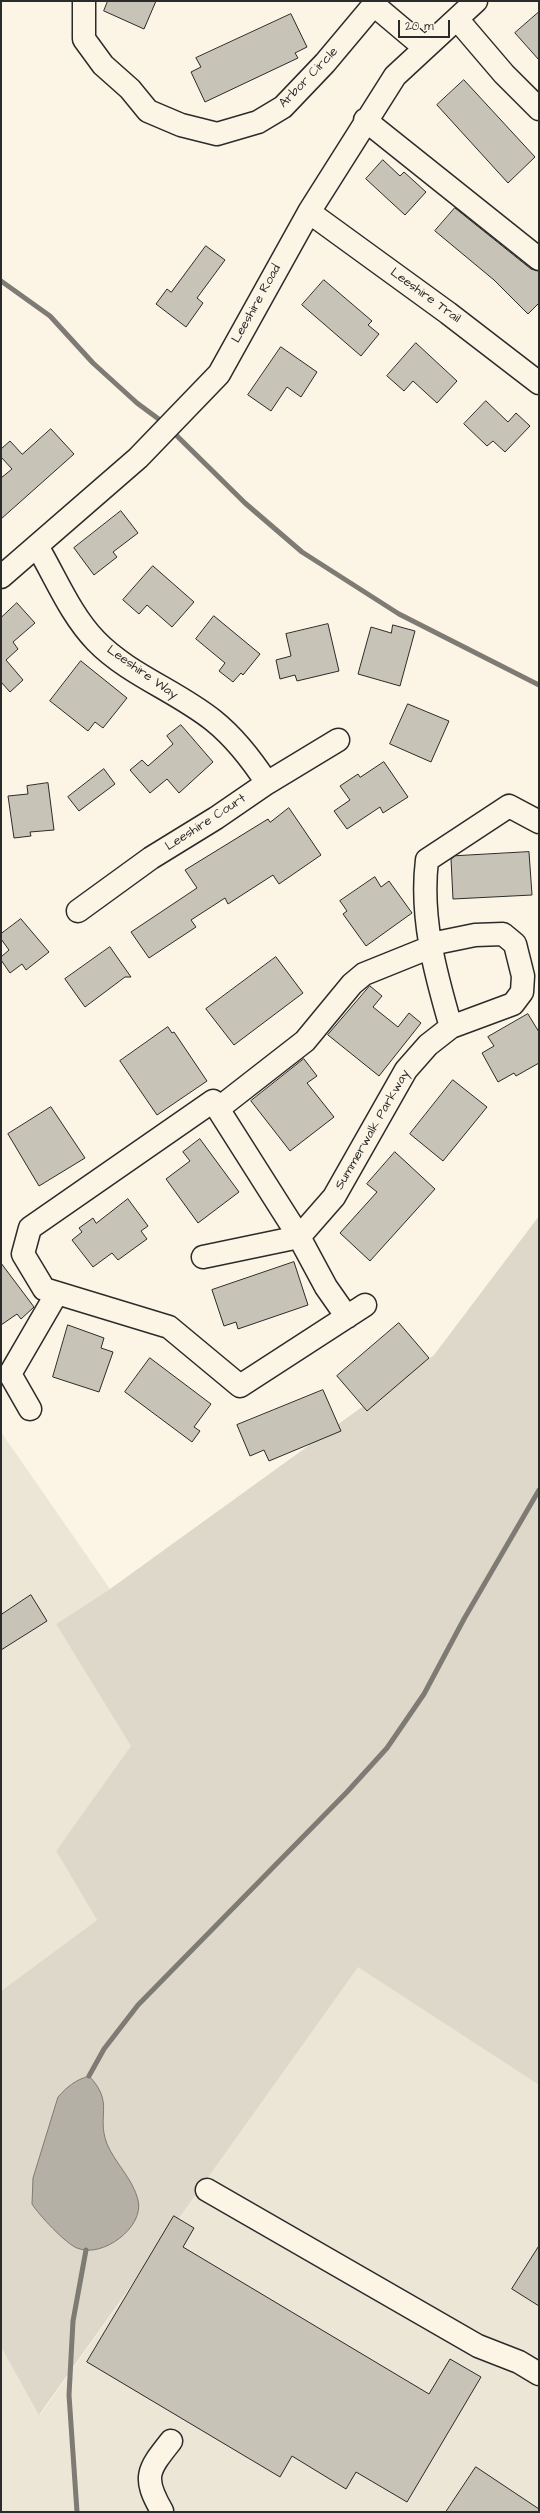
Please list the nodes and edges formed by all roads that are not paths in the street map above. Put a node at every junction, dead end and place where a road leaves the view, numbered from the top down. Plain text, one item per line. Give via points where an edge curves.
1 (84, 1) edge
2 (476, 1) edge
3 (376, 3) edge
4 (457, 19) junction
5 (425, 48) junction
6 (539, 109) edge
7 (365, 120) junction
8 (309, 212) junction
9 (539, 259) edge
10 (539, 383) edge
11 (36, 546) junction
12 (1, 577) edge
13 (338, 740) dead end
14 (267, 783) junction
15 (539, 822) edge
16 (78, 911) dead end
17 (431, 945) junction
18 (451, 1027) junction
19 (216, 1105) junction
20 (299, 1237) junction
21 (203, 1257) dead end
22 (57, 1293) junction
23 (30, 1409) dead end
24 (207, 2190) dead end
25 (539, 2374) edge
26 (171, 2441) dead end
27 (162, 2511) dead end

1 - 3 street, Arbor Circle via 84,39 102,65 130,89 148,111 180,125 217,134 258,122 283,107
2 - 4 street, Leeshire Road
3 - 5 street
4 - 5 street, Leeshire Road
4 - 6 street via 504,74
5 - 7 street, Leeshire Road via 395,76
7 - 8 street, Leeshire Road
7 - 9 street
8 - 10 street, Leeshire Trail
8 - 11 street, Leeshire Road via 219,374 138,458
11 - 12 street, Leeshire Road
11 - 14 street, Leeshire Way via 58,581 70,608 96,641 136,672 214,720 249,756
13 - 14 street, Leeshire Court
14 - 16 street, Leeshire Court via 151,858
15 - 17 street via 509,806 427,860 424,884 425,916
17 - 18 street
17 - 18 street, Summerwalk Parkway via 475,935 503,934 515,944 523,976 522,992 513,1004
17 - 19 street, Summerwalk Parkway via 364,974 352,984 305,1041
18 - 20 street, Summerwalk Parkway via 428,1045 406,1070 334,1197
19 - 20 street
19 - 22 street, Summerwalk Parkway via 30,1228 23,1254 44,1289
20 - 21 street
20 - 22 street via 326,1287 356,1311 240,1386 169,1327
22 - 23 street via 10,1374
24 - 25 street via 478,2346 519,2362
26 - 27 street via 155,2462 149,2476 152,2494

